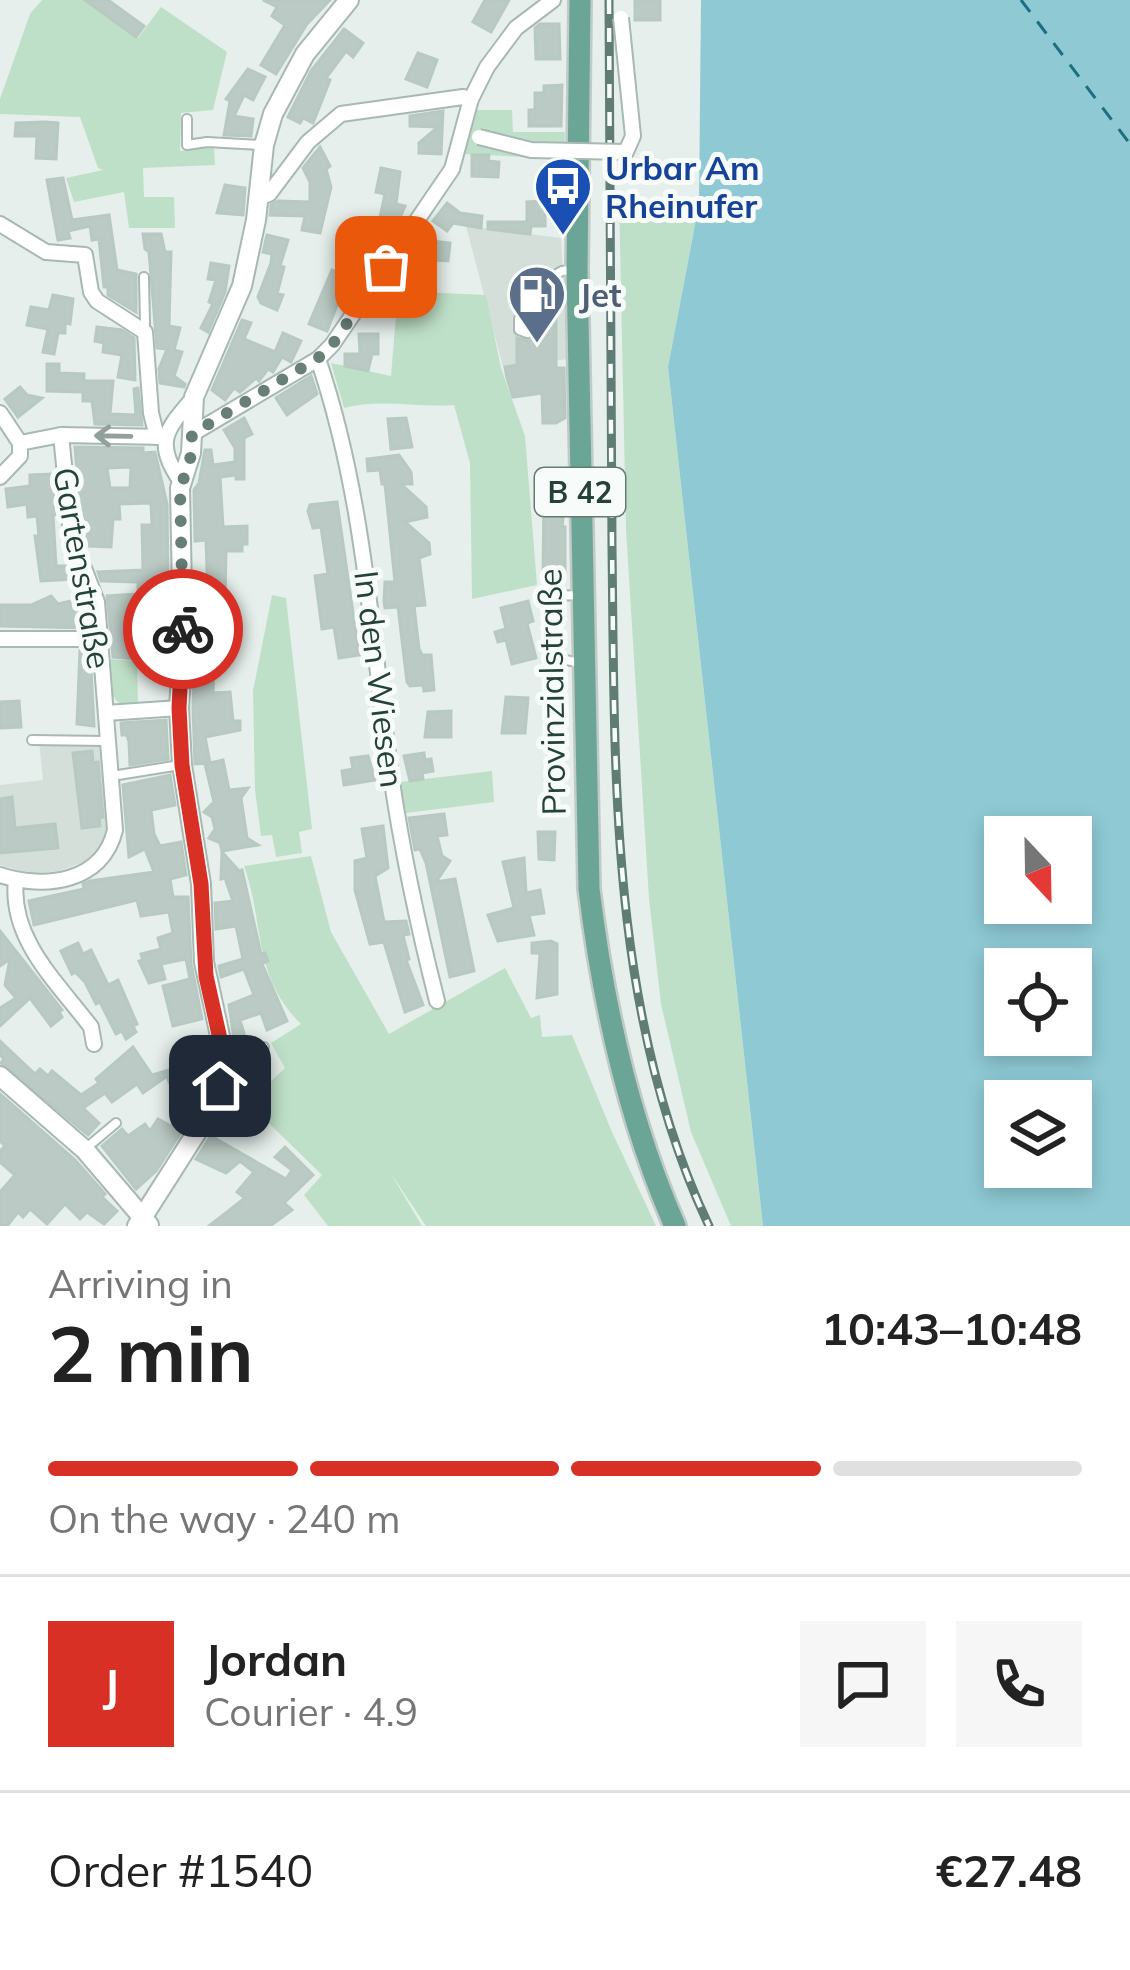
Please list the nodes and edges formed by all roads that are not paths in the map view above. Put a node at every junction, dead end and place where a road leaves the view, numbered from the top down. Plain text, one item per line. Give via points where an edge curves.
1 (349, 0) edge
2 (553, 0) edge
3 (580, 0) edge
4 (621, 0) edge
5 (471, 99) junction
6 (187, 119) dead end
7 (462, 130) junction
8 (264, 145) junction
9 (259, 198) junction
10 (0, 224) edge
11 (577, 268) junction
12 (144, 277) dead end
13 (544, 281) junction
14 (519, 303) dead end
15 (519, 319) dead end
16 (142, 329) junction
17 (526, 333) dead end
18 (318, 358) junction
19 (194, 397) junction
20 (0, 413) edge
21 (192, 434) junction
22 (61, 435) junction
23 (161, 437) junction
24 (20, 443) junction
25 (0, 477) edge
26 (181, 482) junction
27 (0, 639) edge
28 (100, 639) junction
29 (179, 708) junction
30 (106, 713) junction
31 (32, 740) dead end
32 (108, 741) junction
33 (182, 765) junction
34 (111, 776) junction
35 (0, 875) edge
36 (16, 880) junction
37 (437, 1000) dead end
38 (94, 1044) dead end
39 (264, 1047) dead end
40 (223, 1061) junction
41 (0, 1076) edge
42 (116, 1123) dead end
43 (85, 1150) junction
44 (143, 1224) edge
45 (675, 1226) edge

1 - 8 street via 293,73
2 - 5 street via 507,38
3 - 11 main road, Provinzialstraße / B 42
4 - 7 street, bridge via 630,149 530,150
5 - 7 street
5 - 9 street via 341,114
6 - 8 lane via 187,145
7 - 18 street via 440,189
8 - 9 street
9 - 19 street via 242,286
10 - 16 street via 46,252 85,255 97,301
11 - 13 lane
11 - 45 main road, Provinzialstraße / B 42 via 567,333 589,889 628,1092
12 - 16 lane
13 - 13 lane via 544,304
13 - 14 lane
15 - 17 lane
16 - 23 street
18 - 21 street
18 - 37 street, In den Wiesen via 363,544 391,773
19 - 21 street
19 - 23 street
20 - 24 street
21 - 26 street
23 -> 22 street
22 - 24 street
22 - 28 street, Gartenstraße via 71,534 97,602
23 - 26 street
24 - 25 street via 20,456
26 - 29 street
27 - 28 street
28 - 30 street, Gartenstraße
29 - 30 street
29 - 33 street
30 - 32 street, Gartenstraße
31 - 32 lane
32 - 34 street, Gartenstraße
33 - 34 lane
33 - 40 street
34 - 36 street, Gartenstraße via 116,818 103,861 47,881
35 - 36 street
36 - 38 street via 26,939 91,1027
39 - 40 lane
40 - 44 street via 209,1113
41 - 43 street
42 - 43 lane
43 - 44 street

